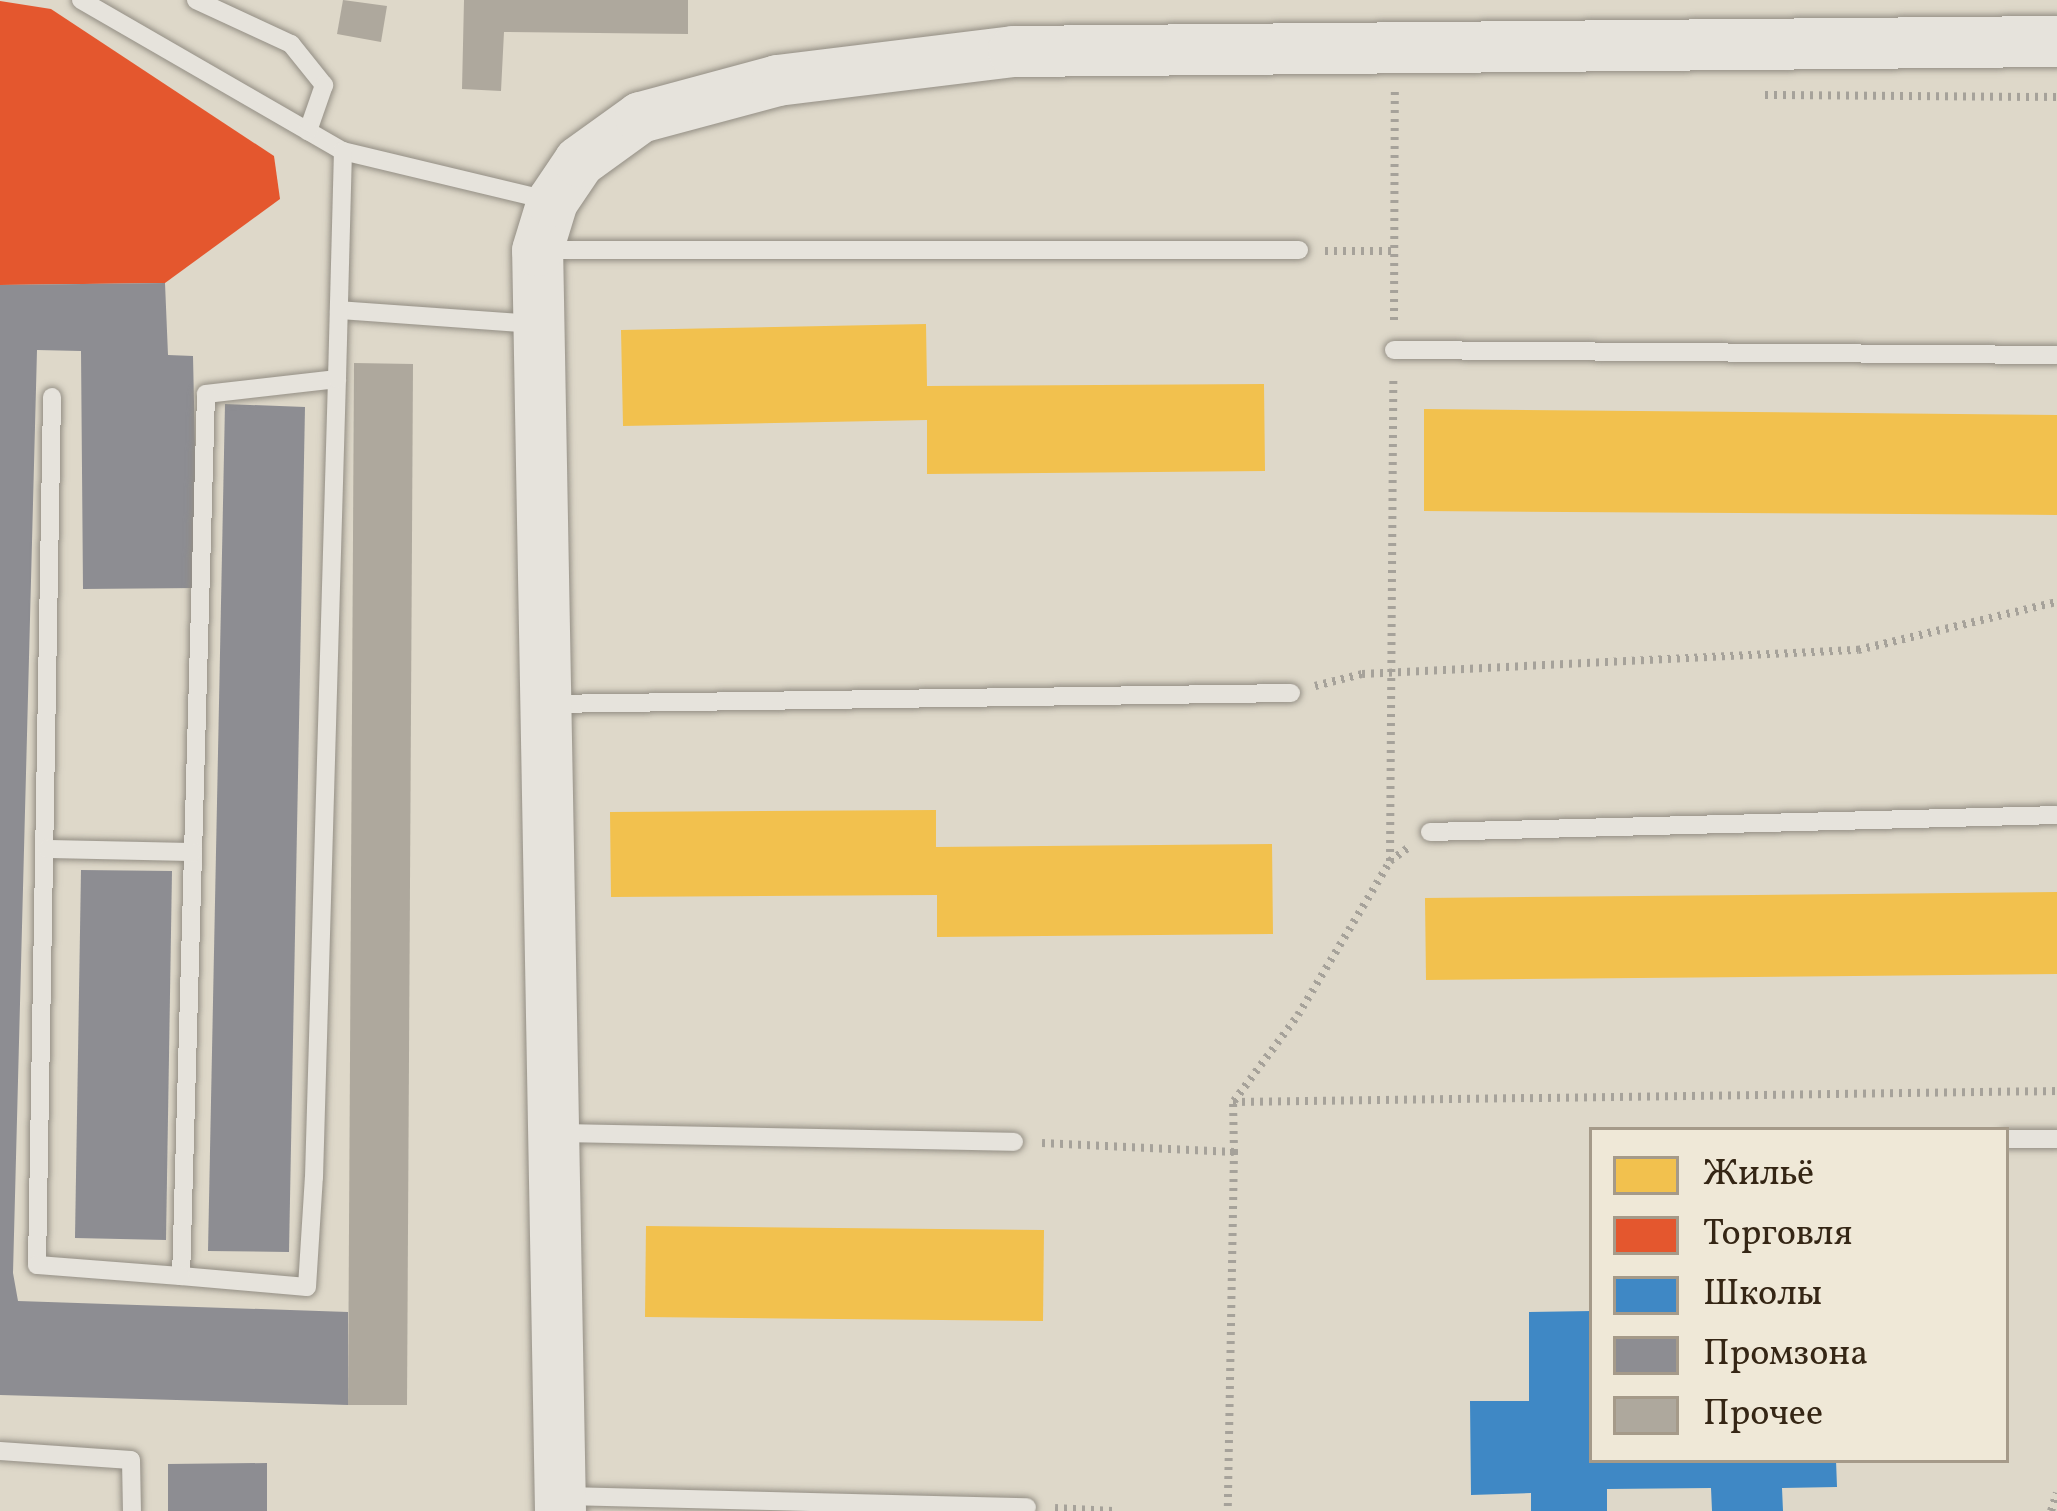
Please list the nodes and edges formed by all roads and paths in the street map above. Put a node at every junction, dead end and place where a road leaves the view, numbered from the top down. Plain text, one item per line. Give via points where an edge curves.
1 (81, 0) edge
2 (196, 0) edge
3 (2057, 41) edge
4 (1396, 51) junction
5 (308, 131) junction
6 (344, 151) junction
7 (552, 201) junction
8 (538, 250) junction
9 (1299, 250) joint
10 (1394, 251) junction
11 (339, 310) junction
12 (543, 325) junction
13 (1394, 350) junction
14 (2057, 355) edge
15 (337, 379) junction
16 (52, 397) dead end
17 (2057, 602) edge
18 (1391, 673) junction
19 (1291, 693) joint
20 (549, 704) junction
21 (2057, 815) edge
22 (1430, 832) joint
23 (47, 850) junction
24 (193, 852) junction
25 (1390, 861) junction
26 (2057, 1091) edge
27 (1233, 1102) junction
28 (553, 1133) junction
29 (2009, 1139) edge
30 (2057, 1139) edge
31 (1014, 1142) joint
32 (1234, 1152) junction
33 (181, 1276) junction
34 (0, 1450) edge
35 (2057, 1492) edge
36 (559, 1504) edge
37 (1027, 1507) joint
38 (132, 1511) edge
39 (1113, 1511) edge
40 (1228, 1511) edge
41 (2051, 1511) edge

1 - 5 lane
2 - 5 lane via 291,44 324,85
3 - 4 street
4 - 7 street via 1013,50 777,80 640,117 579,161
4 - 10 path
5 - 6 lane
6 - 7 lane
6 - 11 lane
7 - 8 street
8 - 9 lane
8 - 12 street
9 - 10 path
10 - 13 path
11 - 12 lane
11 - 15 lane
12 - 20 street
13 - 14 lane
13 - 18 path
15 - 24 lane via 206,394
15 - 33 lane via 307,1287
16 - 23 lane
17 - 18 path via 1858,650
18 - 19 path
18 - 25 path
19 - 20 lane
20 - 28 street
21 - 22 lane
22 - 25 path
23 - 24 lane
23 - 33 lane via 37,1265
24 - 33 lane
25 - 27 path via 1298,1015
26 - 27 path
27 - 32 path
28 - 31 lane
28 - 36 street
29 - 30 lane
31 - 32 path
32 - 40 path
34 - 38 lane via 131,1460
35 - 41 path
36 - 37 lane
37 - 39 path

